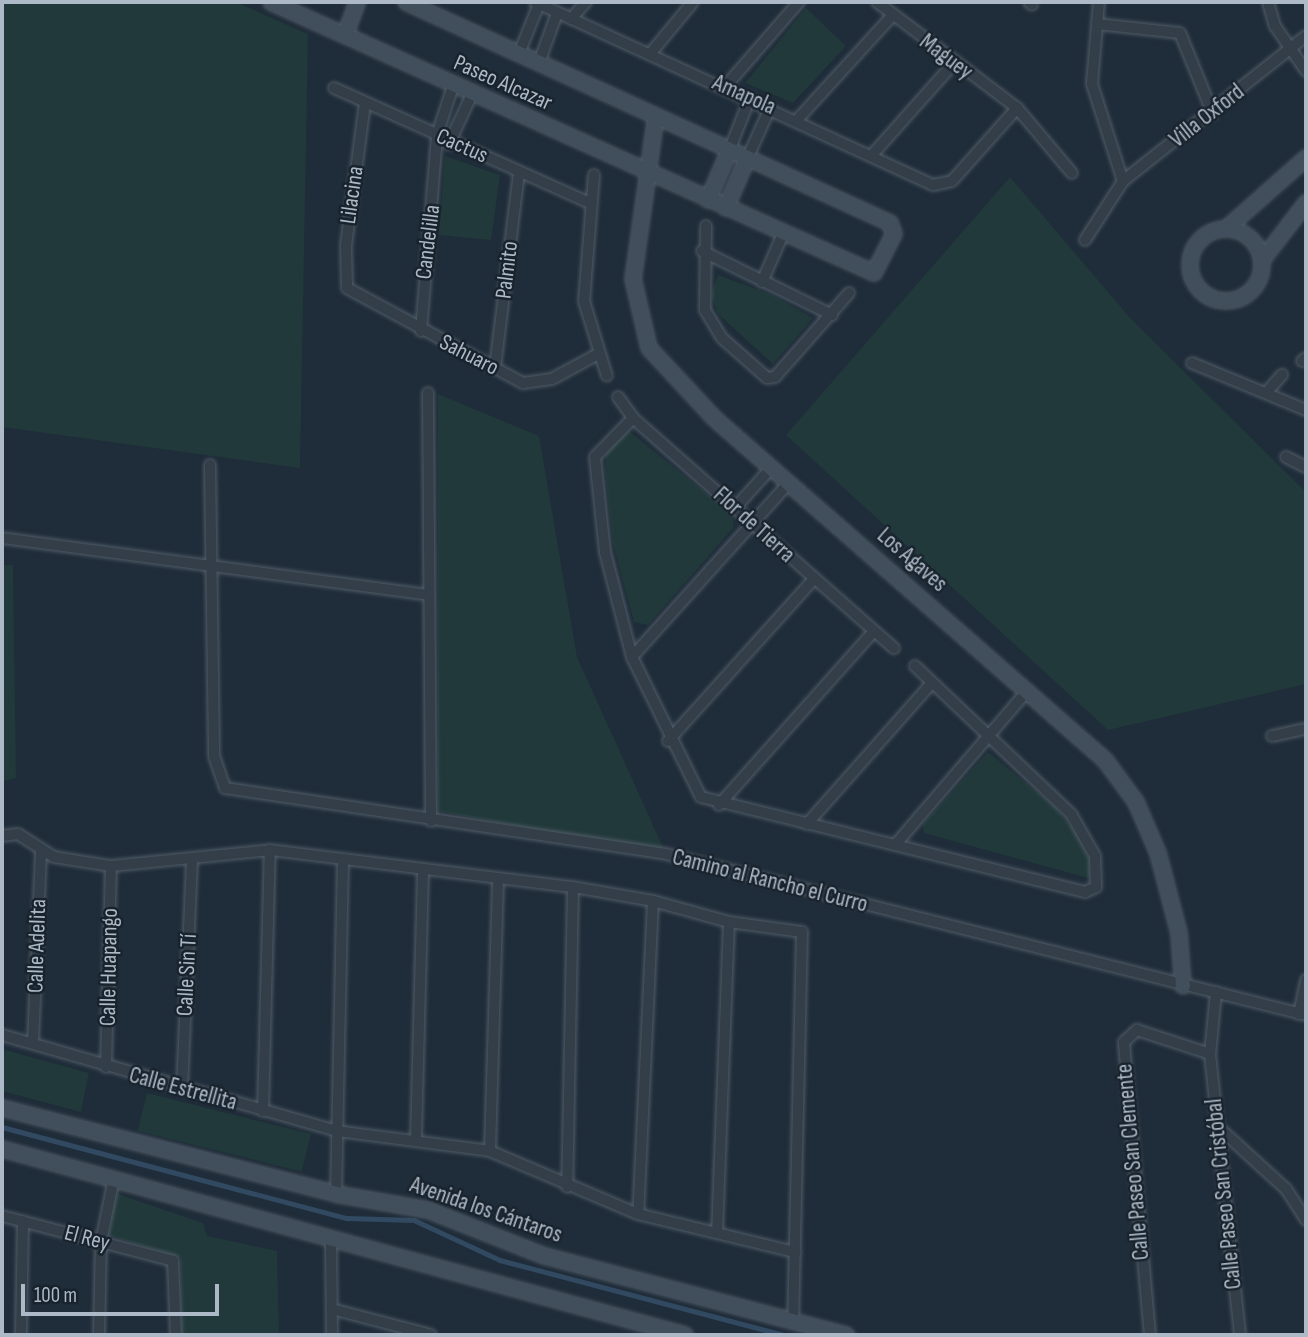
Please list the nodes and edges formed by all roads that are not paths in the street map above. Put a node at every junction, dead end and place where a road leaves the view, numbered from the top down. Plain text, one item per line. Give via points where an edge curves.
1 (271, 2) edge
2 (357, 2) edge
3 (406, 2) edge
4 (586, 2) edge
5 (694, 2) edge
6 (799, 2) edge
7 (877, 2) edge
8 (1098, 2) edge
9 (1268, 2) edge
10 (537, 3) edge
11 (556, 13) junction
12 (893, 15) junction
13 (571, 19) junction
14 (1097, 24) junction
15 (345, 33) junction
16 (1306, 36) edge
17 (1290, 49) junction
18 (520, 51) junction
19 (650, 54) junction
20 (540, 60) junction
21 (953, 64) junction
22 (1306, 71) edge
23 (453, 86) junction
24 (725, 87) junction
25 (334, 88) dead end
26 (472, 94) junction
27 (750, 98) junction
28 (365, 103) junction
29 (770, 108) junction
30 (1017, 108) junction
31 (1213, 114) junction
32 (656, 116) junction
33 (797, 120) junction
34 (438, 135) junction
35 (453, 141) junction
36 (729, 151) junction
37 (439, 152) junction
38 (872, 155) junction
39 (1306, 158) edge
40 (747, 159) junction
41 (644, 170) junction
42 (519, 172) junction
43 (1073, 173) dead end
44 (594, 175) dead end
45 (1123, 181) junction
46 (708, 200) junction
47 (590, 203) junction
48 (1306, 203) edge
49 (726, 208) junction
50 (706, 226) dead end
51 (1227, 228) junction
52 (783, 234) junction
53 (1084, 240) dead end
54 (702, 251) junction
55 (1263, 259) junction
56 (762, 282) junction
57 (347, 288) joint
58 (849, 293) dead end
59 (832, 315) junction
60 (421, 331) junction
61 (596, 355) junction
62 (1192, 363) dead end
63 (495, 368) junction
64 (1282, 375) dead end
65 (607, 376) dead end
66 (1267, 392) junction
67 (428, 393) dead end
68 (618, 397) dead end
69 (1306, 410) edge
70 (633, 418) junction
71 (1286, 457) dead end
72 (210, 465) dead end
73 (1306, 467) edge
74 (771, 468) junction
75 (788, 484) junction
76 (735, 508) junction
77 (753, 524) junction
78 (2, 538) edge
79 (211, 565) junction
80 (814, 579) junction
81 (427, 595) junction
82 (873, 632) junction
83 (894, 648) dead end
84 (632, 657) junction
85 (915, 666) dead end
86 (931, 684) junction
87 (1028, 690) junction
88 (1306, 729) edge
89 (988, 735) junction
90 (1272, 736) dead end
91 (668, 741) junction
92 (719, 805) junction
93 (431, 821) junction
94 (807, 824) junction
95 (2, 836) edge
96 (896, 844) junction
97 (41, 850) junction
98 (270, 850) junction
99 (343, 859) junction
100 (192, 862) junction
101 (111, 866) junction
102 (423, 870) junction
103 (498, 878) junction
104 (573, 887) junction
105 (653, 901) junction
106 (729, 922) junction
107 (1306, 980) edge
108 (1183, 986) junction
109 (1216, 992) junction
110 (1303, 1015) edge
111 (2, 1035) edge
112 (33, 1043) junction
113 (1210, 1054) junction
114 (106, 1068) junction
115 (182, 1089) junction
116 (2, 1108) edge
117 (263, 1111) junction
118 (1218, 1127) junction
119 (337, 1131) junction
120 (416, 1139) junction
121 (2, 1149) edge
122 (490, 1151) junction
123 (114, 1178) junction
124 (567, 1186) junction
125 (336, 1194) junction
126 (638, 1214) junction
127 (2, 1216) edge
128 (1306, 1220) edge
129 (23, 1221) junction
130 (717, 1233) junction
131 (331, 1240) junction
132 (101, 1242) junction
133 (795, 1252) junction
134 (332, 1309) junction
135 (793, 1321) junction
136 (409, 1332) edge
137 (824, 1332) edge
138 (21, 1335) edge
139 (99, 1335) edge
140 (176, 1335) edge
141 (332, 1335) edge
142 (431, 1335) edge
143 (685, 1335) edge
144 (848, 1335) edge
145 (1150, 1335) edge
146 (1240, 1335) edge

1 - 15 street, Paseo Alcazar
2 - 15 street
3 - 18 street, Paseo Alcazar
4 - 13 street
5 - 19 street
6 - 24 street
7 - 12 street, Maguey
8 - 14 street
9 - 17 street
10 - 11 street, Amapola
10 - 18 street
11 - 13 street, Amapola
11 - 20 street
12 - 21 street, Maguey
12 - 33 street
13 - 19 street, Amapola
14 - 31 street via 1180,33
14 - 45 street via 1092,84
15 - 23 street, Paseo Alcazar
16 - 17 street, Villa Oxford
17 - 22 street
17 - 31 street, Villa Oxford
18 - 20 street, Paseo Alcazar
19 - 24 street, Amapola
20 - 32 street, Paseo Alcazar
21 - 30 street, Maguey
21 - 38 street
23 - 26 street, Paseo Alcazar
23 - 34 street
24 - 27 street, Amapola
25 - 28 street, Cactus
26 - 35 street
26 - 41 street, Paseo Alcazar
27 - 29 street, Amapola
27 - 36 street
28 - 34 street, Cactus
28 - 57 street, Lilacina via 346,246
29 - 33 street, Amapola
29 - 40 street
30 - 38 street, Amapola via 952,181 933,185
30 - 43 street, Maguey
31 - 45 street, Villa Oxford
32 - 36 street, Paseo Alcazar
32 - 41 street, Los Agaves
33 - 38 street, Amapola
34 - 35 street, Cactus
34 - 37 street, Candelilla
35 - 37 street
35 - 42 street, Cactus
36 - 40 street, Paseo Alcazar
36 - 46 street
37 - 60 street, Candelilla
39 - 51 street
40 - 49 street
40 - 52 street, Paseo Alcazar via 894,229 870,275
41 - 46 street, Paseo Alcazar
41 - 74 street, Los Agaves via 633,279 645,338 662,368
42 - 47 street, Cactus
42 - 63 street, Palmito
44 - 47 street
45 - 53 street, Villa Oxford
46 - 49 street, Paseo Alcazar
47 - 61 street via 584,301
48 - 55 street
49 - 52 street, Paseo Alcazar
50 - 54 street
51 - 55 street via 1250,237
51 - 55 street via 1212,230 1192,251 1193,280 1201,292 1214,299 1242,298 1261,276
52 - 56 street
54 - 56 street
54 - 59 street via 701,296 711,325 767,378 775,377
56 - 59 street
57 - 60 street, Sahuaro
58 - 59 street
60 - 63 street, Sahuaro
61 - 63 street, Sahuaro via 537,383
61 - 65 street
62 - 66 street
64 - 66 street
66 - 69 street
67 - 81 street
68 - 70 street, Flor de Tierra
70 - 76 street, Flor de Tierra
70 - 84 street via 595,457 606,552
71 - 73 street
72 - 79 street
74 - 75 street, Los Agaves
74 - 76 street
75 - 77 street
75 - 87 street, Los Agaves
76 - 77 street, Flor de Tierra
77 - 80 street, Flor de Tierra
77 - 84 street
78 - 79 street
79 - 81 street
79 - 93 street, Camino al Rancho el Curro via 214,756 225,788
80 - 82 street, Flor de Tierra
80 - 91 street
81 - 93 street
82 - 83 street, Flor de Tierra
82 - 92 street
84 - 91 street
85 - 86 street
86 - 89 street
86 - 94 street
87 - 89 street
87 - 108 street, Los Agaves via 1105,760 1136,802 1162,866
88 - 90 street
89 - 96 street
89 - 96 street via 1085,834 1098,871 1096,887 1085,892
91 - 92 street via 695,789
92 - 94 street
93 - 108 street, Camino al Rancho el Curro via 666,855
94 - 96 street
95 - 97 street via 18,834
97 - 101 street
97 - 112 street, Calle Adelita
98 - 99 street
98 - 100 street
98 - 117 street
99 - 102 street
99 - 119 street
100 - 101 street
100 - 115 street, Calle Sin Tí
101 - 114 street, Calle Huapango
102 - 103 street
102 - 120 street
103 - 104 street
103 - 122 street
104 - 105 street
104 - 124 street
105 - 106 street
105 - 126 street
106 - 130 street
106 - 133 street via 802,932
107 - 110 street
108 - 109 street, Camino al Rancho el Curro
109 - 110 street, Camino al Rancho el Curro
109 - 113 street, Calle Paseo San Cristóbal
111 - 112 street, Calle Estrellita
112 - 114 street, Calle Estrellita
113 - 118 street, Calle Paseo San Cristóbal
113 - 145 street, Calle Paseo San Clemente via 1137,1030 1124,1042
114 - 115 street, Calle Estrellita
115 - 117 street, Calle Estrellita
116 - 125 street, Avenida los Cántaros
117 - 119 street, Calle Estrellita
118 - 128 street via 1286,1189
118 - 146 street, Calle Paseo San Cristóbal
119 - 120 street, Calle Estrellita
119 - 125 street
120 - 122 street, Calle Estrellita
121 - 123 street
122 - 124 street, Calle Estrellita
123 - 131 street
123 - 132 street
124 - 126 street, Calle Estrellita
125 - 135 street, Avenida los Cántaros via 428,1210 545,1256
126 - 130 street, Calle Estrellita
127 - 129 street, El Rey
129 - 132 street, El Rey
129 - 138 street
130 - 133 street, Calle Estrellita
131 - 134 street
131 - 143 street
132 - 139 street
132 - 140 street, El Rey via 173,1261
133 - 135 street
134 - 136 street
134 - 141 street
135 - 137 street, Avenida los Cántaros
136 - 142 street
137 - 144 street, Avenida los Cántaros

